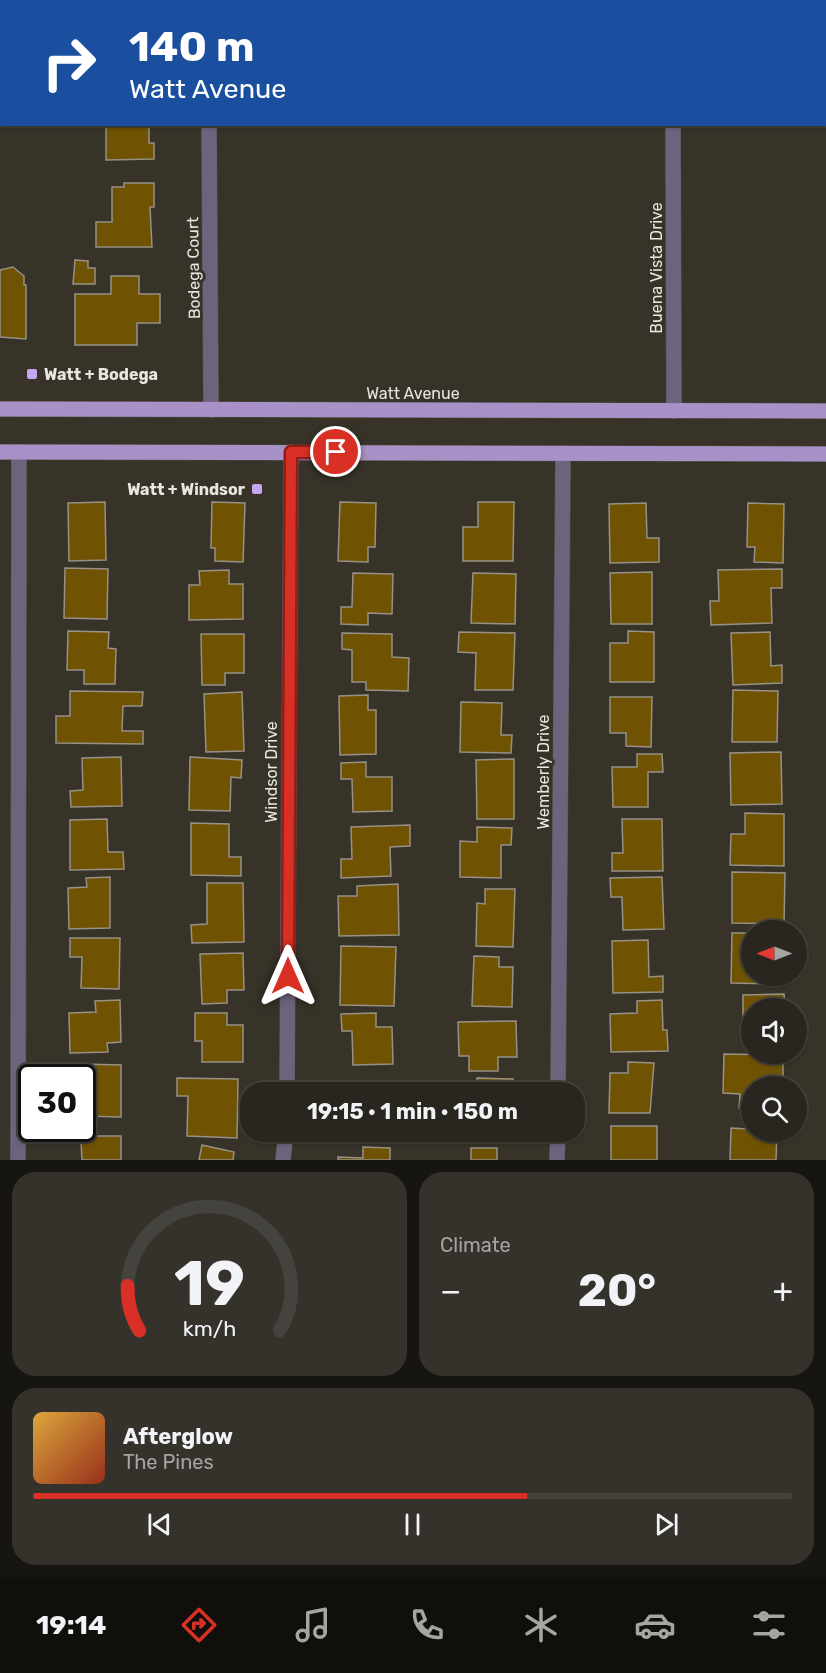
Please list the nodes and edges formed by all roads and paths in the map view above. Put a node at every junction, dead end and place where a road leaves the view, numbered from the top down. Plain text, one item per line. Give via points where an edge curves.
1 (209, 126) edge
2 (673, 126) edge
3 (0, 409) edge
4 (211, 410) junction
5 (674, 411) junction
6 (826, 411) edge
7 (0, 452) edge
8 (20, 452) junction
9 (291, 452) junction
10 (563, 453) junction
11 (826, 454) edge
12 (287, 1082) edge
13 (558, 1082) edge
14 (285, 1142) edge
15 (558, 1142) edge
16 (18, 1160) edge
17 (283, 1160) edge
18 (557, 1160) edge

1 - 4 street, Bodega Court
2 - 5 street, Buena Vista Drive
3 - 4 main road, Watt Avenue
4 - 5 main road, Watt Avenue
5 - 6 main road, Watt Avenue
7 - 8 main road
8 - 9 main road
8 - 16 street
9 - 10 main road
9 - 12 street, Windsor Drive
10 - 11 main road
10 - 13 street, Wemberly Drive
14 - 17 street
15 - 18 street

